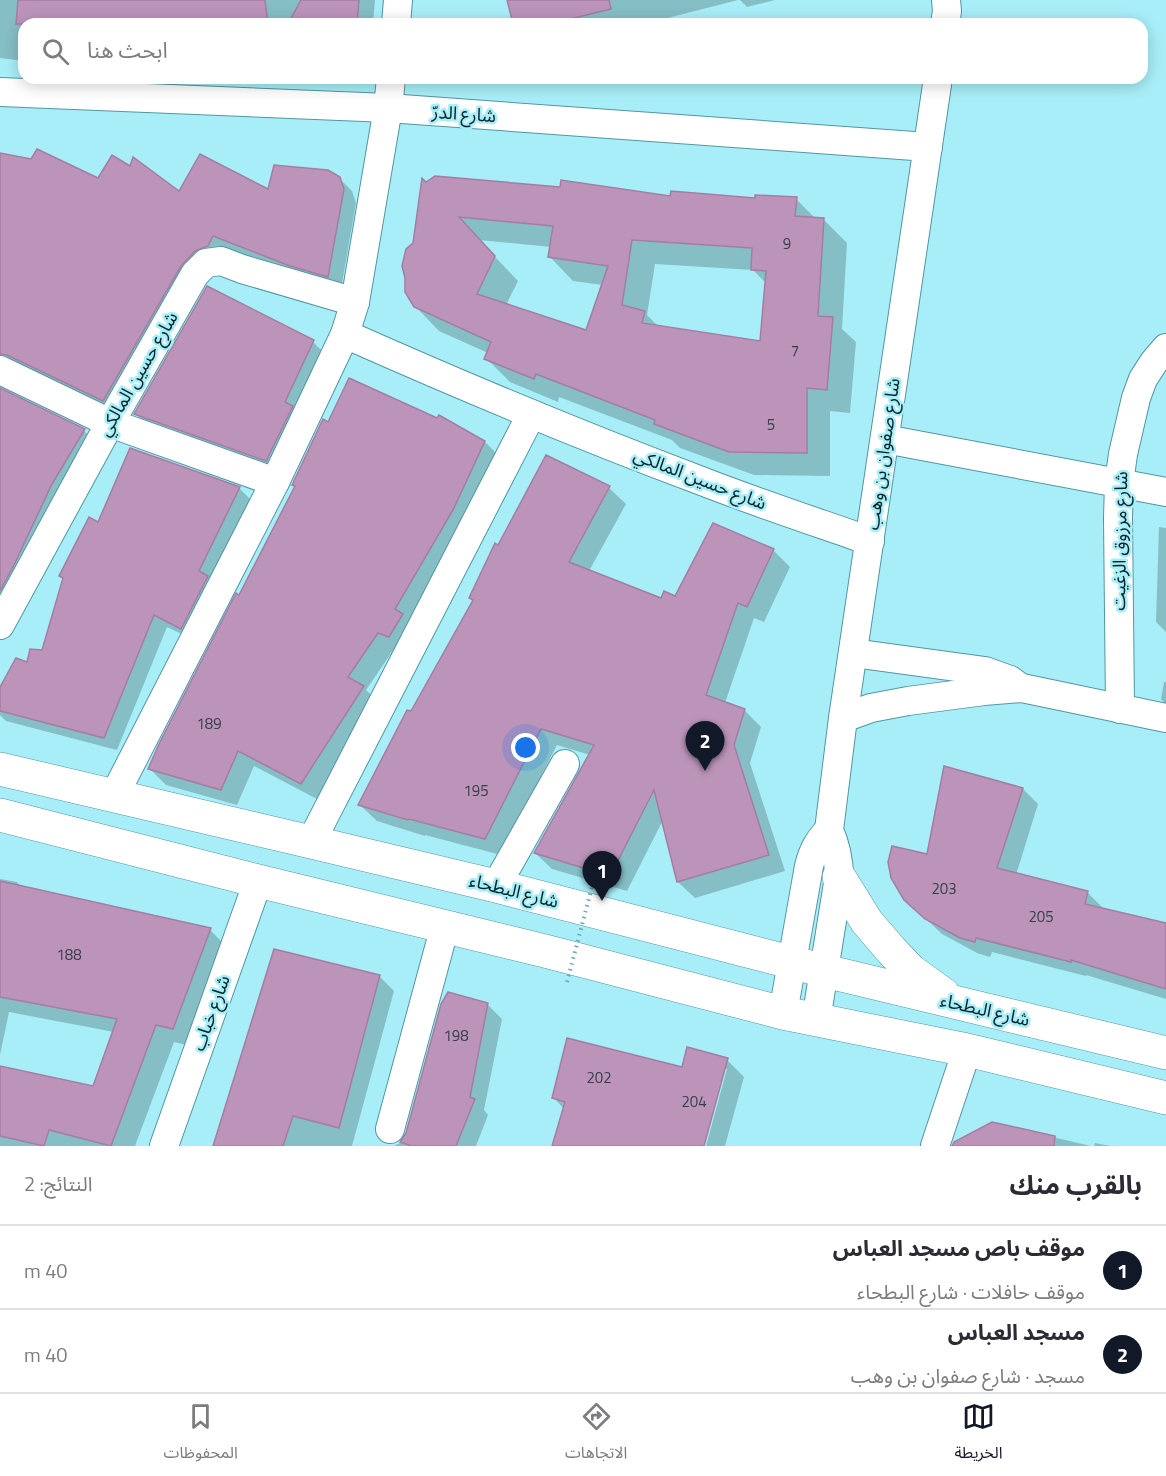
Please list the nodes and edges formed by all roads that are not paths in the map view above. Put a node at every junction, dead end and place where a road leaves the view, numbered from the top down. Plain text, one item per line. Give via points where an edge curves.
1 (398, 0) edge
2 (396, 18) edge
3 (390, 84) edge
4 (937, 84) edge
5 (0, 92) edge
6 (388, 108) junction
7 (928, 147) junction
8 (355, 302) junction
9 (345, 334) junction
10 (1166, 348) edge
11 (0, 370) edge
12 (531, 415) junction
13 (110, 423) junction
14 (885, 438) junction
15 (275, 482) junction
16 (1119, 483) junction
17 (1166, 492) edge
18 (870, 541) junction
19 (0, 625) edge
20 (853, 653) junction
21 (1022, 688) junction
22 (1120, 709) junction
23 (843, 718) junction
24 (1166, 718) edge
25 (565, 764) dead end
26 (0, 769) edge
27 (114, 796) junction
28 (0, 816) edge
29 (829, 830) junction
30 (312, 842) junction
31 (839, 877) junction
32 (258, 881) junction
33 (496, 886) junction
34 (445, 926) junction
35 (793, 962) junction
36 (825, 971) junction
37 (954, 1002) junction
38 (783, 1013) junction
39 (816, 1020) junction
40 (967, 1050) junction
41 (1166, 1053) edge
42 (1166, 1098) edge
43 (390, 1129) dead end
44 (164, 1146) edge
45 (935, 1146) edge

1 - 2 street
3 - 6 street
4 - 7 street, شارع صفوان بن وهب
5 - 6 street, شارع الدرّ
6 - 7 street, شارع الدرّ
6 - 8 street
7 - 14 street, شارع صفوان بن وهب
8 - 9 street
8 - 13 street, شارع حسين المالكي via 221,261 206,263 195,274
9 - 12 street, شارع حسين المالكي
9 - 15 street
10 - 16 street, شارع مرزوق الزغيت via 1143,379 1136,398
11 - 13 street
12 - 18 street, شارع حسين المالكي
12 - 30 street
13 - 15 street
13 - 19 street, شارع حسين المالكي
14 - 16 street
14 - 18 street, شارع صفوان بن وهب
15 - 27 street
16 - 17 street
16 - 22 street, شارع مرزوق الزغيت
18 - 20 street, شارع صفوان بن وهب
20 - 21 street via 985,671
20 - 23 street, شارع صفوان بن وهب
21 - 22 street
21 - 23 street via 908,701
22 - 24 street
23 - 29 street, شارع صفوان بن وهب
25 - 33 street
26 - 27 street, شارع البطحاء
27 - 30 street, شارع البطحاء
28 - 32 street
29 - 31 street, شارع صفوان بن وهب via 839,860
29 - 35 street, شارع صفوان بن وهب via 820,838 809,866
30 - 33 street, شارع البطحاء
31 - 36 street, شارع صفوان بن وهب
31 - 37 street via 867,922 892,951 911,971
32 - 34 street
32 - 44 street, شارع خباب
33 - 35 street, شارع البطحاء
34 - 38 street
34 - 43 street
35 - 36 street, شارع البطحاء
35 - 38 street, شارع صفوان بن وهب
36 - 37 street, شارع البطحاء
36 - 39 street, شارع صفوان بن وهب
37 - 41 street, شارع البطحاء
38 - 39 street
39 - 40 street
40 - 42 street
40 - 45 street

